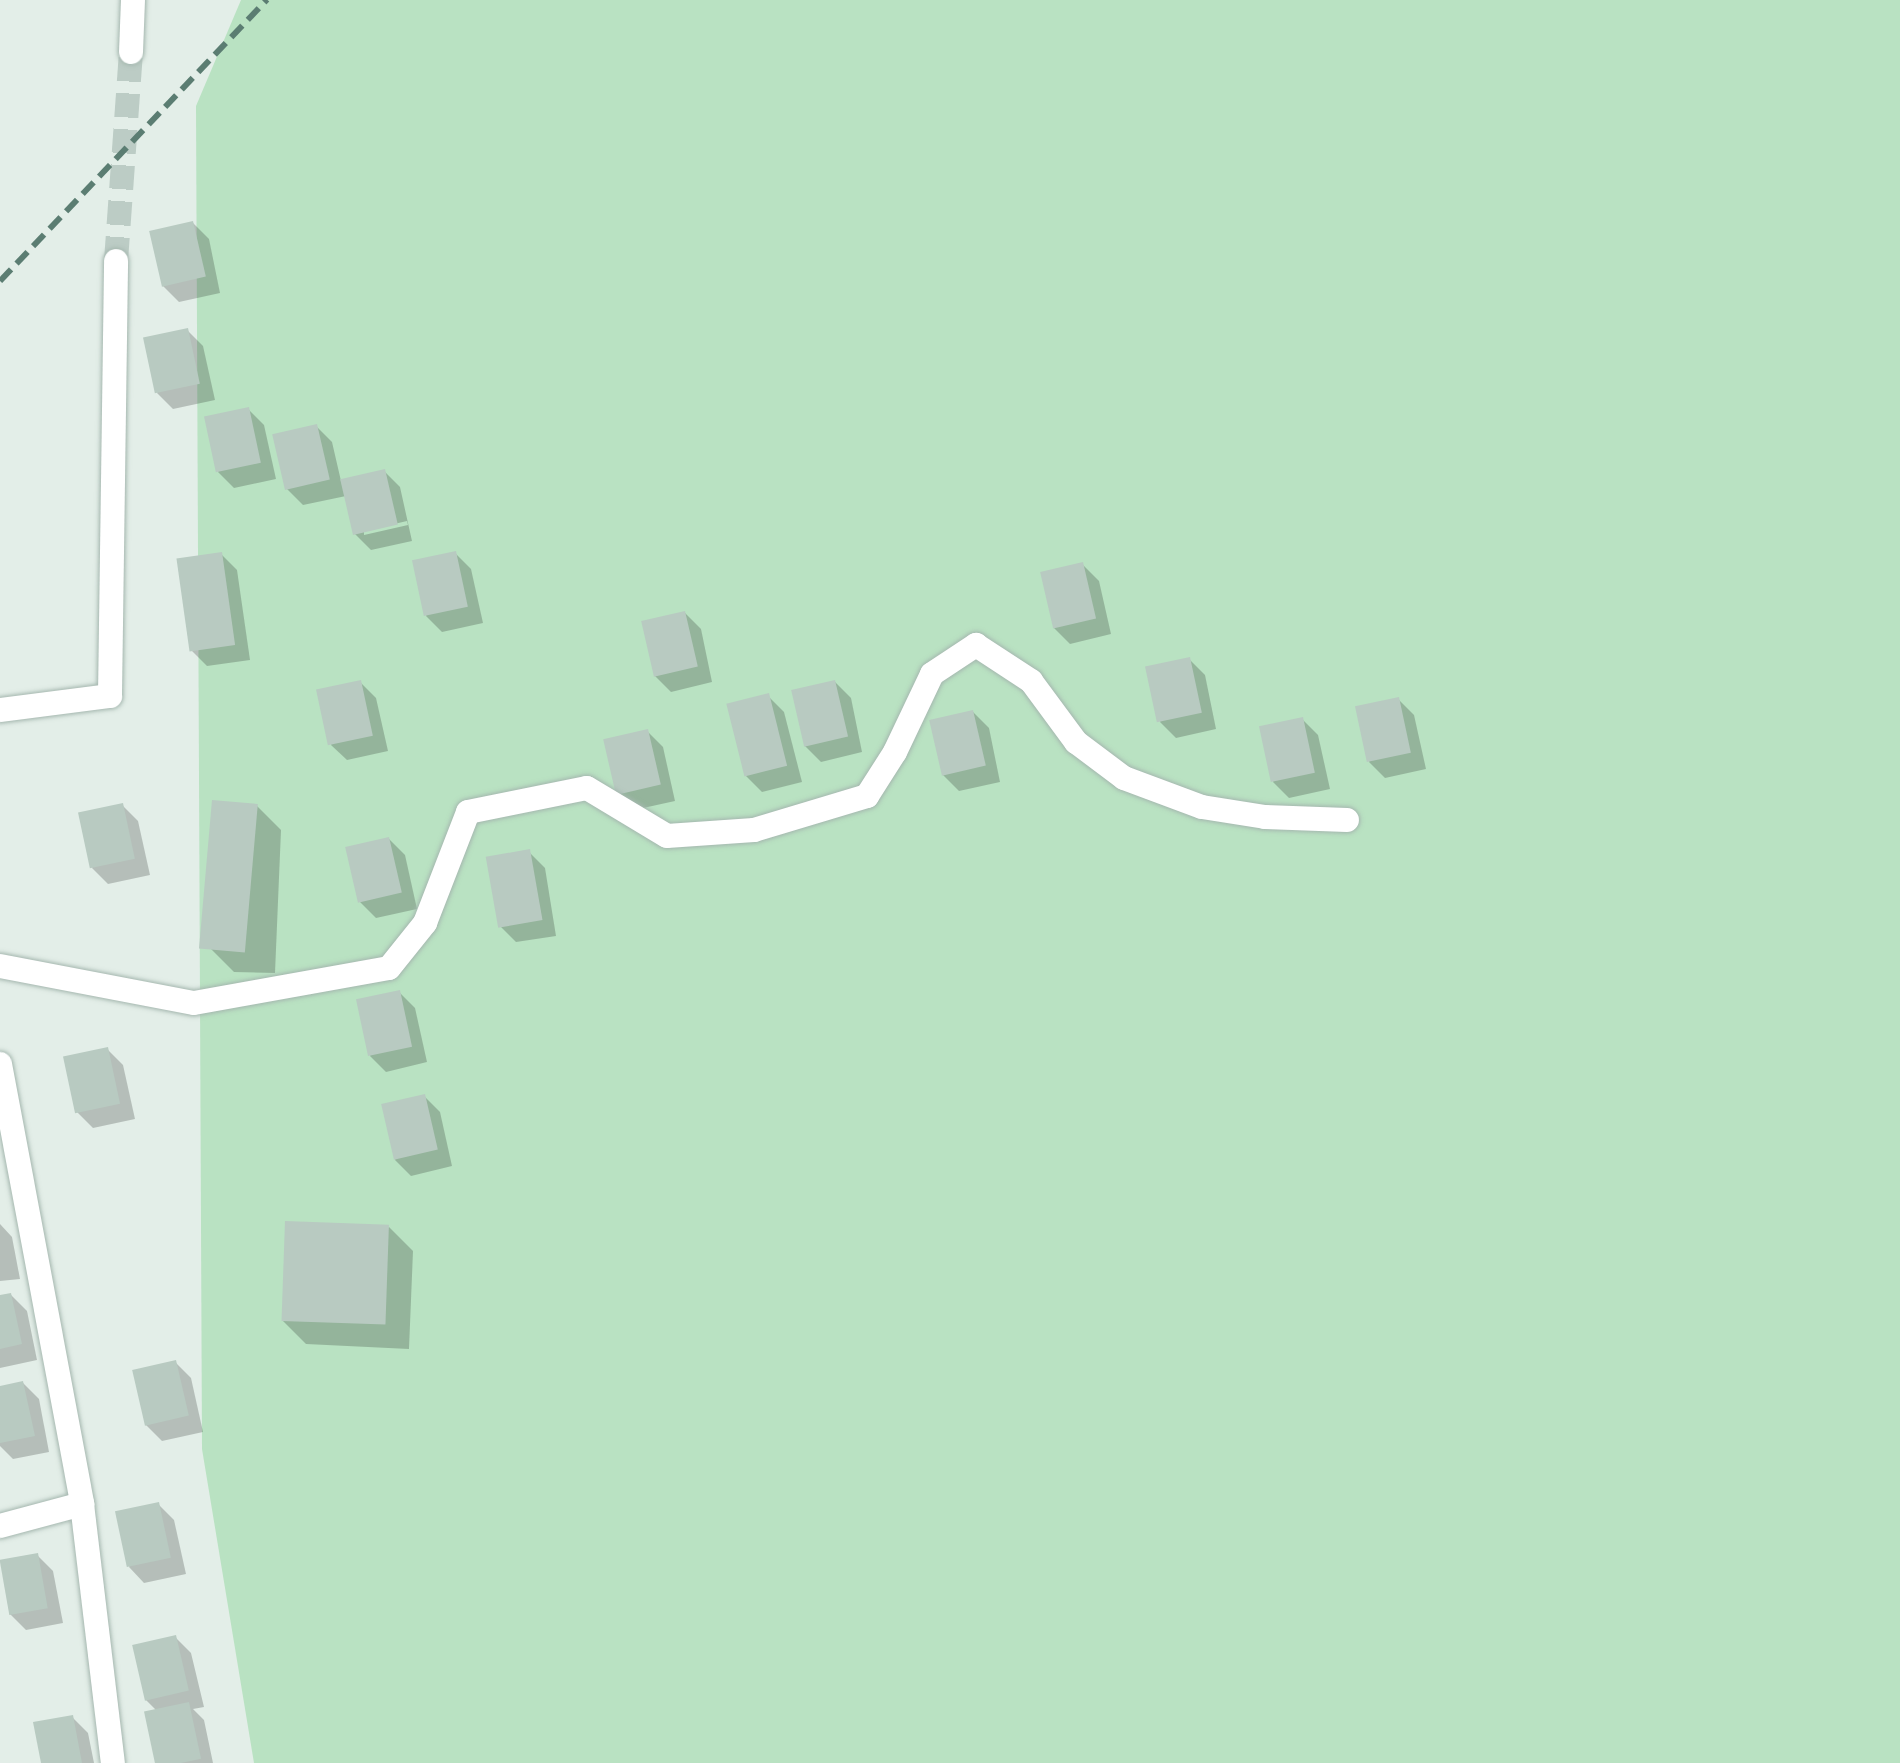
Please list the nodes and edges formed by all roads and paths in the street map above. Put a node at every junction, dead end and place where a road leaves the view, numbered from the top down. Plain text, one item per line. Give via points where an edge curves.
1 (133, 0) edge
2 (131, 52) tunnel mouth
3 (116, 261) tunnel mouth
4 (0, 710) edge
5 (1347, 820) dead end
6 (0, 966) edge
7 (0, 1064) edge
8 (82, 1504) junction
9 (0, 1526) edge
10 (113, 1763) edge

1 - 2 street
3 - 4 street via 110,696
5 - 6 street via 1265,817 1202,807 1124,778 1076,742 1031,681 976,645 932,674 895,752 867,796 754,830 667,836 587,788 468,812 425,923 389,968 194,1003
7 - 8 street
8 - 9 street
8 - 10 street

